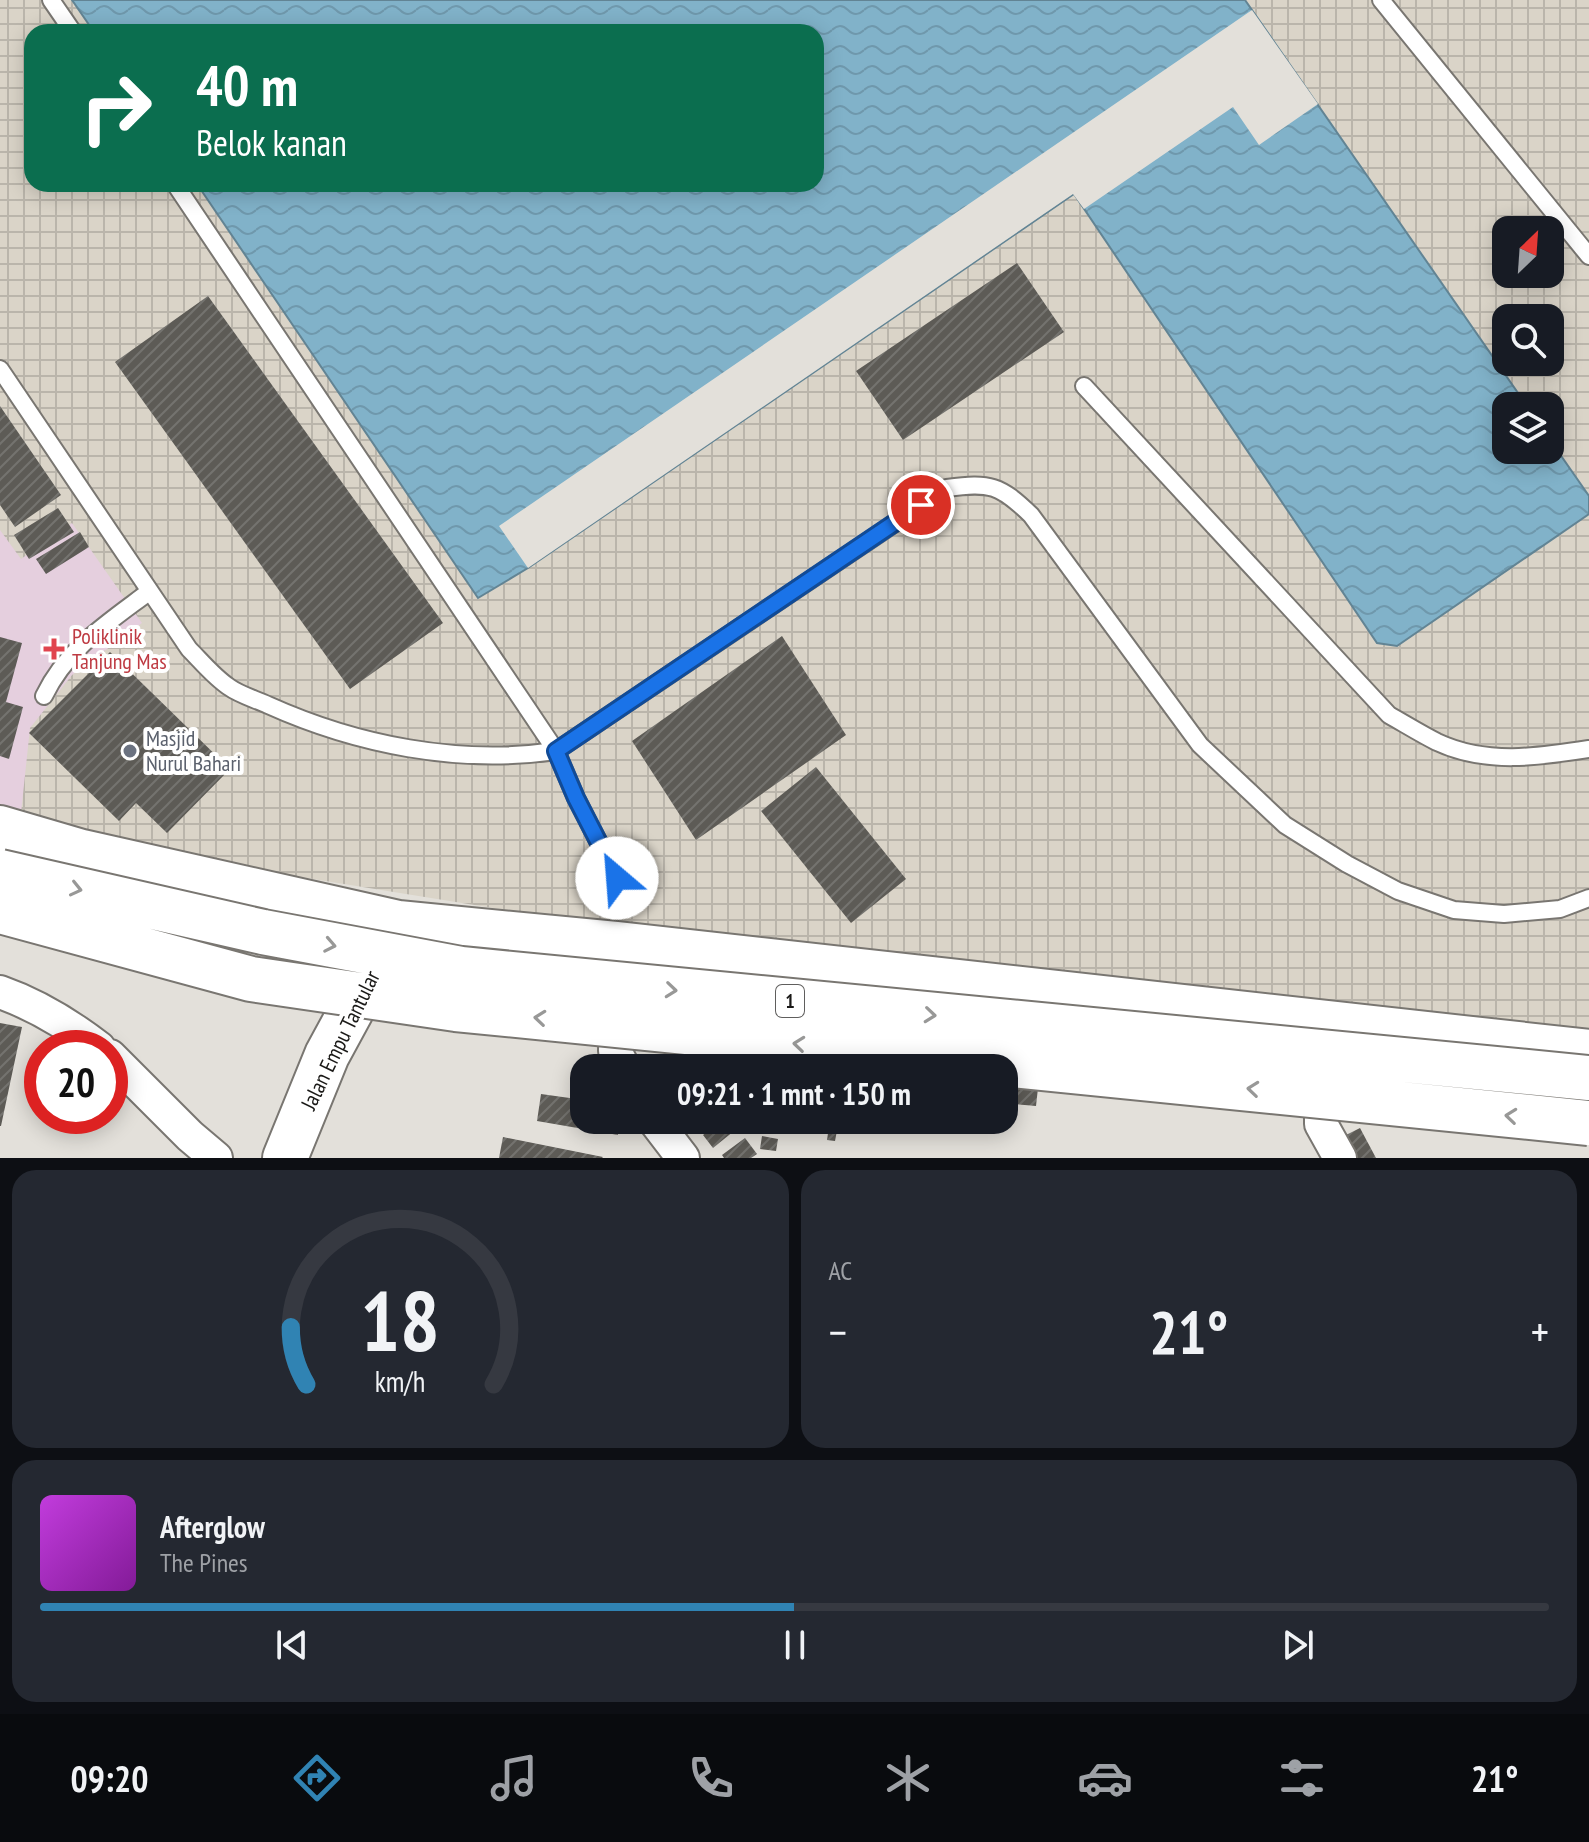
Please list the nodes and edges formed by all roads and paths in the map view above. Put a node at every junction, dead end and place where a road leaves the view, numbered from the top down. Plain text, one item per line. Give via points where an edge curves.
1 (51, 0) edge
2 (1381, 0) edge
3 (68, 24) edge
4 (180, 192) edge
5 (1589, 256) edge
6 (0, 369) edge
7 (1084, 386) dead end
8 (150, 591) junction
9 (44, 696) dead end
10 (1589, 749) edge
11 (556, 751) junction
12 (0, 828) edge
13 (0, 872) edge
14 (617, 878) dead end
15 (1589, 898) edge
16 (0, 911) edge
17 (398, 923) junction
18 (616, 944) junction
19 (0, 992) edge
20 (1322, 1024) junction
21 (76, 1030) edge
22 (1589, 1052) edge
23 (617, 1054) edge
24 (128, 1074) edge
25 (1589, 1078) edge
26 (1589, 1123) edge
27 (665, 1134) edge
28 (216, 1158) edge
29 (285, 1158) edge
30 (683, 1158) edge
31 (1340, 1158) edge

1 - 3 lane
2 - 5 lane
4 - 11 lane
6 - 8 lane
7 - 10 lane via 1389,715 1439,743 1484,757 1538,757
8 - 9 lane via 81,643
8 - 11 lane via 189,649 229,687 305,722 387,746 484,755
11 - 14 lane
11 - 15 lane via 947,488 979,484 1008,493 1031,515 1200,745 1285,825 1398,891 1454,910 1504,914 1560,909
12 - 17 main road via 82,852
13 -> 25 main road, 1, bridge via 263,932 461,969
26 -> 16 main road, 1, bridge via 456,1009 251,979
17 - 18 main road
17 - 29 main road, Jalan Empu Tantular via 327,1055
18 - 20 main road
18 - 23 street
19 - 21 street
20 - 22 main road
20 - 31 street via 1321,1124
24 - 28 street
27 - 30 street

